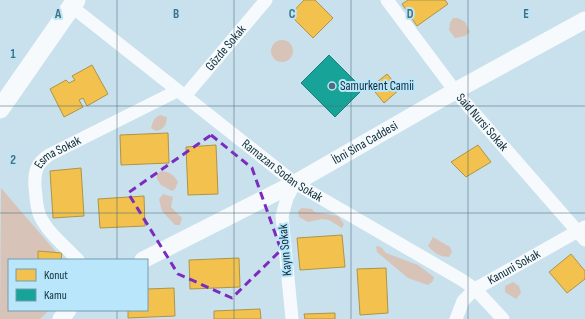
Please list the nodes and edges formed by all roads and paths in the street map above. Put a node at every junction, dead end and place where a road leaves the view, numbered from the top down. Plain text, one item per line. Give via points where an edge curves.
1 (266, 0) edge
2 (387, 0) edge
3 (70, 2) edge
4 (585, 20) edge
5 (455, 91) junction
6 (181, 93) junction
7 (0, 109) edge
8 (295, 183) junction
9 (583, 233) edge
10 (77, 259) edge
11 (145, 259) edge
12 (475, 289) junction
13 (292, 319) edge
14 (456, 319) edge
15 (503, 319) edge

1 - 6 street, Gözde Sokak
2 - 5 street, Said Nursi Sokak
3 - 6 street, Ramazan Sodan Sokak
3 - 7 main road
4 - 5 street, İbni Sina Caddesi
5 - 8 street, İbni Sina Caddesi
5 - 9 street, Said Nursi Sokak
6 - 8 street, Ramazan Sodan Sokak
6 - 10 street, Esma Sokak via 40,161 36,169 36,201 40,215 45,225
8 - 11 street, İbni Sina Caddesi
8 - 12 street, Ramazan Sodan Sokak
8 - 13 street, Kayın Sokak via 287,198 282,221
9 - 12 street, Kanuni Sokak
12 - 14 street, Kanuni Sokak via 463,301
12 - 15 street, Ramazan Sodan Sokak

